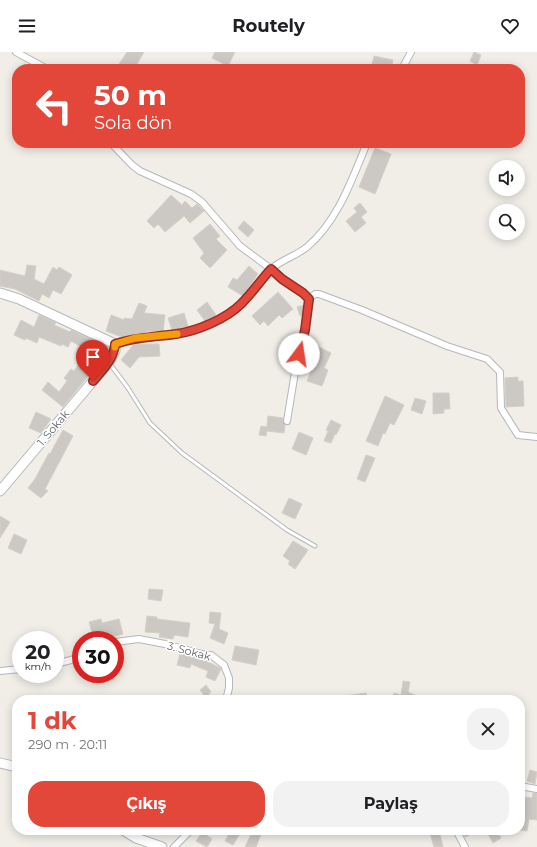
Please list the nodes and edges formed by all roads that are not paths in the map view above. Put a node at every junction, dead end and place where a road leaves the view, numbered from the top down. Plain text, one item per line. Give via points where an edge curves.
1 (16, 52) edge
2 (411, 52) edge
3 (38, 64) edge
4 (405, 64) edge
5 (116, 148) edge
6 (365, 148) edge
7 (271, 269) junction
8 (0, 293) edge
9 (309, 299) junction
10 (115, 344) junction
11 (109, 362) junction
12 (287, 421) dead end
13 (537, 437) edge
14 (0, 492) edge
15 (315, 546) dead end
16 (124, 641) edge
17 (12, 670) edge
18 (0, 671) edge
19 (227, 695) edge
20 (0, 763) edge
21 (12, 766) edge
22 (525, 787) edge
23 (537, 790) edge
24 (131, 835) edge
25 (186, 835) edge
26 (459, 835) edge
27 (162, 847) edge
28 (174, 847) edge
29 (465, 847) edge

1 - 3 street
2 - 4 street
5 - 7 street via 140,171 202,202 240,246
6 - 7 street via 347,190 325,228 306,248
7 - 9 street
7 - 10 street via 241,304 215,320 186,332 135,338
8 - 10 street via 19,299
9 - 12 street
9 - 13 street via 319,294 447,346 487,359 500,372 501,408 518,435
10 - 11 street, 1. Sokak
11 - 14 street, 1. Sokak
11 - 15 lane via 150,423 182,453 287,530
16 - 19 street, 3. Sokak via 140,639 211,655 224,665 229,678
17 - 18 street
20 - 21 street
22 - 23 street
24 - 27 street
25 - 28 street
26 - 29 street

